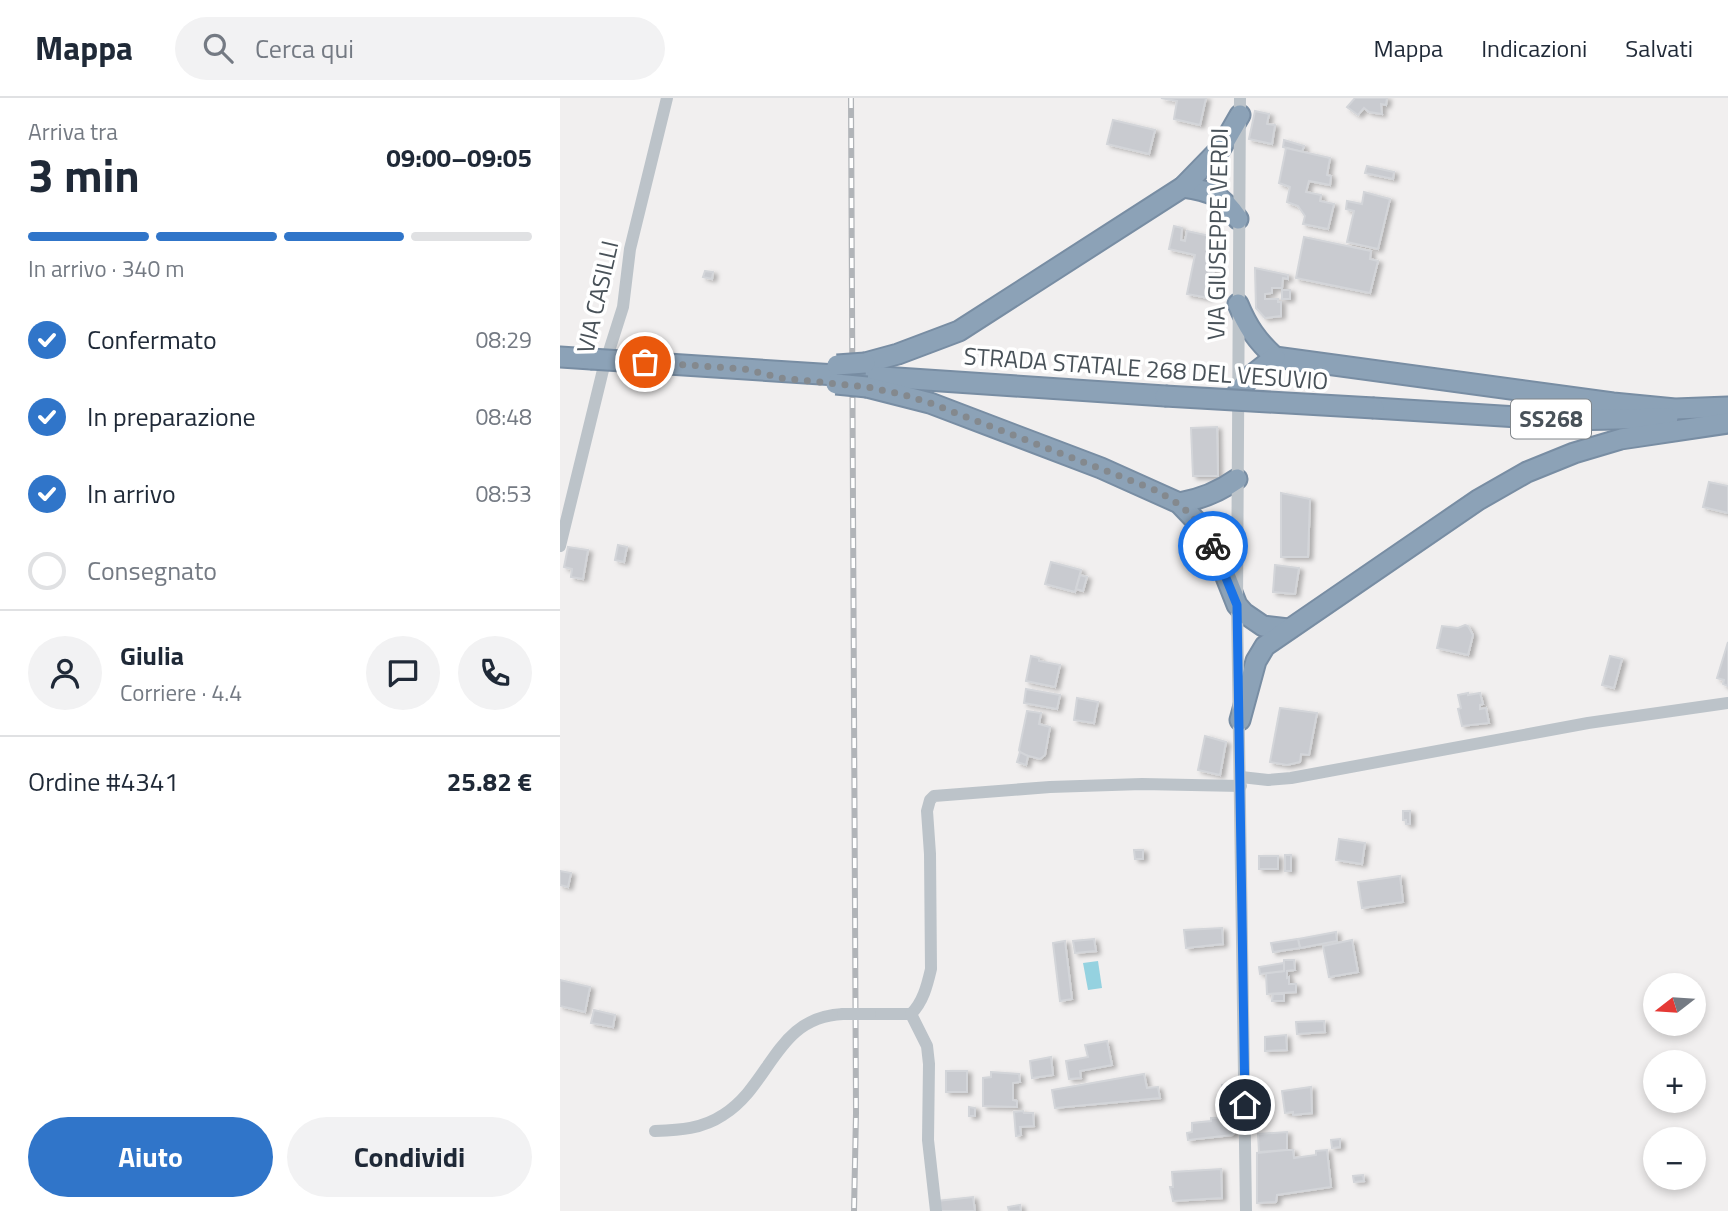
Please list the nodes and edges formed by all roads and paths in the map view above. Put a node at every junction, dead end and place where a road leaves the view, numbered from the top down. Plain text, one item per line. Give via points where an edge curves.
1 (667, 98) edge
2 (1240, 106) edge
3 (1183, 187) junction
4 (1238, 219) junction
5 (1238, 304) junction
6 (560, 357) edge
7 (1275, 357) junction
8 (692, 365) junction
9 (836, 374) junction
10 (866, 375) junction
11 (1238, 392) junction
12 (1728, 407) edge
13 (1728, 413) edge
14 (1728, 423) edge
15 (1237, 479) junction
16 (1180, 503) junction
17 (560, 546) edge
18 (1237, 605) junction
19 (1289, 629) junction
20 (1728, 703) edge
21 (1240, 720) junction
22 (1241, 782) junction
23 (911, 1014) junction
24 (655, 1131) dead end
25 (936, 1211) edge
26 (1246, 1211) edge

1 - 17 street, VIA CASILLI via 630,249 622,307
2 - 3 highway via 1221,148
2 - 4 street, VIA GIUSEPPE VERDI
3 - 4 highway via 1218,196
3 - 10 highway via 958,331 898,354
4 - 5 street, VIA GIUSEPPE VERDI
5 - 7 highway via 1247,326
5 - 11 street, VIA GIUSEPPE VERDI
6 - 8 highway, bridge
7 - 11 highway
7 - 12 highway via 1613,403 1675,409
8 - 9 highway via 744,369 781,378
8 - 9 highway via 777,361
9 - 10 highway, bridge
10 - 13 highway, STRADA STATALE 268 DEL VESUVIO / SS268, bridge via 1604,420
10 - 16 highway
11 - 15 street, VIA GIUSEPPE VERDI
14 - 19 highway via 1621,439 1527,472 1478,500
15 - 16 highway via 1221,491
15 - 18 street, VIA GIUSEPPE VERDI
16 - 18 highway via 1216,552
18 - 19 highway via 1263,626
18 - 21 street, VIA GIUSEPPE VERDI
19 - 21 highway via 1265,646 1256,661
20 - 22 street via 1588,723 1291,778
21 - 22 street, VIA GIUSEPPE VERDI
22 - 23 street via 1050,787 934,796 927,811 931,969 927,987
22 - 26 street, VIA GIUSEPPE VERDI
23 - 24 street, bridge via 817,1017 796,1030 744,1097 722,1116 690,1129
23 - 25 street via 927,1046 928,1140

